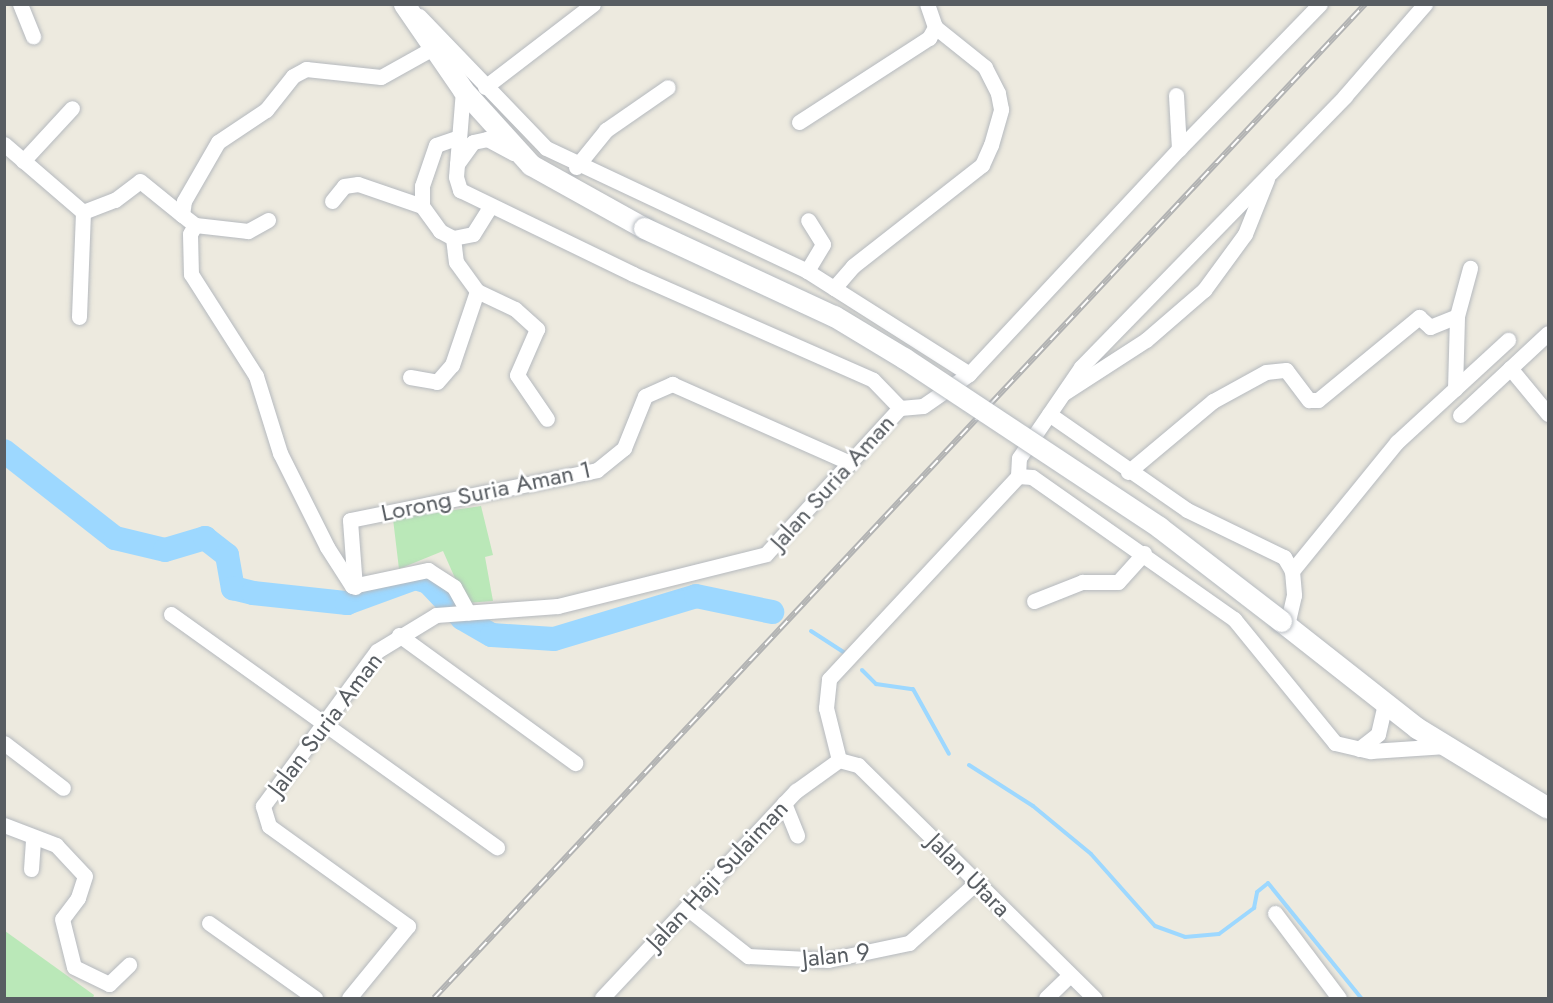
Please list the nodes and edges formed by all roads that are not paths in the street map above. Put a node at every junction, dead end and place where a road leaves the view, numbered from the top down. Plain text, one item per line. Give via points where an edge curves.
1 (20, 4) edge
2 (404, 4) edge
3 (593, 4) edge
4 (927, 4) edge
5 (1320, 4) edge
6 (1425, 4) edge
7 (935, 27) junction
8 (33, 37) dead end
9 (433, 48) junction
10 (485, 87) junction
11 (668, 87) dead end
12 (463, 90) junction
13 (1176, 95) dead end
14 (72, 108) dead end
15 (799, 122) dead end
16 (459, 137) junction
17 (4, 144) edge
18 (1179, 149) junction
19 (23, 161) junction
20 (457, 164) junction
21 (531, 165) junction
22 (1274, 166) junction
23 (576, 167) junction
24 (332, 201) dead end
25 (422, 206) junction
26 (490, 207) junction
27 (83, 212) junction
28 (182, 215) junction
29 (268, 220) dead end
30 (808, 220) dead end
31 (195, 225) junction
32 (453, 238) junction
33 (1470, 268) dead end
34 (807, 271) junction
35 (834, 288) junction
36 (477, 291) junction
37 (1457, 316) junction
38 (79, 317) dead end
39 (1548, 333) edge
40 (1508, 340) dead end
41 (1510, 368) junction
42 (969, 374) junction
43 (410, 377) dead end
44 (1455, 389) junction
45 (1064, 393) junction
46 (900, 408) junction
47 (1049, 414) junction
48 (1548, 414) edge
49 (1460, 415) dead end
50 (547, 419) dead end
51 (850, 463) junction
52 (1128, 472) junction
53 (1018, 476) junction
54 (1144, 553) junction
55 (1292, 571) junction
56 (355, 587) junction
57 (1034, 601) dead end
58 (468, 612) junction
59 (171, 614) dead end
60 (1284, 623) junction
61 (399, 635) junction
62 (1385, 704) junction
63 (324, 723) junction
64 (4, 743) edge
65 (1446, 747) junction
66 (1359, 749) junction
67 (839, 760) junction
68 (575, 763) dead end
69 (63, 788) dead end
70 (784, 803) junction
71 (1548, 808) edge
72 (4, 825) edge
73 (797, 836) dead end
74 (33, 837) junction
75 (497, 847) dead end
76 (31, 869) dead end
77 (977, 882) junction
78 (687, 908) junction
79 (1275, 913) dead end
80 (209, 923) dead end
81 (129, 965) dead end
82 (1070, 975) junction
83 (315, 999) edge
84 (349, 999) edge
85 (602, 999) edge
86 (1046, 999) edge
87 (1094, 999) edge
88 (1340, 999) edge

1 - 8 street
2 - 9 street
2 - 10 street via 444,38
3 - 10 street
4 - 7 street
5 - 18 street
6 - 22 street
7 - 15 street via 930,38
7 - 35 street via 985,67 998,93 1001,109 991,146 982,165 853,266
9 - 12 street
9 - 28 street via 381,77 306,69 293,76 266,110 218,142 184,201
10 - 23 street via 516,122
11 - 23 street via 606,130
12 - 16 street, Jalan Suria Aman
12 - 21 street
13 - 18 street
14 - 19 street
16 - 20 street, Jalan Suria Aman
16 - 25 street via 436,144 422,186
17 - 19 street
18 - 42 street
19 - 27 street
20 - 21 street via 473,142 487,139
20 - 26 street, Jalan Suria Aman via 460,190
21 - 60 street, bridge via 644,228 834,316 904,358 1159,527
22 - 45 street via 1081,368
22 - 45 street via 1245,234 1204,290 1146,340
23 - 34 street
24 - 25 street via 344,186 358,184
25 - 32 street via 440,231
26 - 32 street via 473,234
26 - 46 street, Jalan Suria Aman via 873,380
27 - 28 street via 115,200 140,181
27 - 38 street
28 - 31 street
29 - 31 street via 248,231
30 - 34 street via 823,244
31 - 56 street via 190,234 191,274 256,376 280,453 344,580
32 - 36 street via 456,262
33 - 37 street
34 - 35 street
35 - 42 street
36 - 43 street via 452,365 437,382
36 - 50 street via 515,309 537,329 517,375
37 - 44 street
37 - 52 street via 1430,327 1419,317 1318,400 1309,400 1286,370 1266,372 1214,401
39 - 41 street
40 - 44 street
41 - 48 street
41 - 49 street
42 - 46 street via 923,406
44 - 55 street via 1397,442
45 - 47 street
46 - 51 street, Jalan Suria Aman
47 - 52 street
47 - 53 street via 1019,458
51 - 56 street, Lorong Suria Aman 1 via 672,384 645,396 624,448 597,470 350,520
51 - 58 street, Jalan Suria Aman via 766,554 558,606
52 - 55 street via 1186,510 1284,557
53 - 54 street via 1032,477
53 - 67 street via 829,679 826,708
54 - 57 street via 1118,582 1082,582
54 - 66 street via 1252,638 1326,738
55 - 60 street via 1294,603
56 - 58 street via 428,570 454,587
58 - 61 street, Jalan Suria Aman via 436,615
59 - 63 street
60 - 62 street
61 - 63 street, Jalan Suria Aman via 377,651
61 - 68 street
62 - 65 street
62 - 66 street via 1378,734
63 - 75 street
63 - 84 street, Jalan Suria Aman via 263,806 269,826 408,926
64 - 69 street
65 - 66 street
65 - 71 street
67 - 70 street, Jalan Haji Sulaiman
67 - 77 street, Jalan Utara via 858,765
70 - 73 street
70 - 78 street, Jalan Haji Sulaiman
72 - 74 street
74 - 76 street
74 - 81 street via 71,856 85,876 78,898 62,919 74,967 109,984
77 - 78 street, Jalan 9 via 909,943 828,960 748,956
77 - 82 street, Jalan Utara
78 - 85 street, Jalan Haji Sulaiman
79 - 88 street
80 - 83 street
82 - 86 street
82 - 87 street, Jalan Utara

